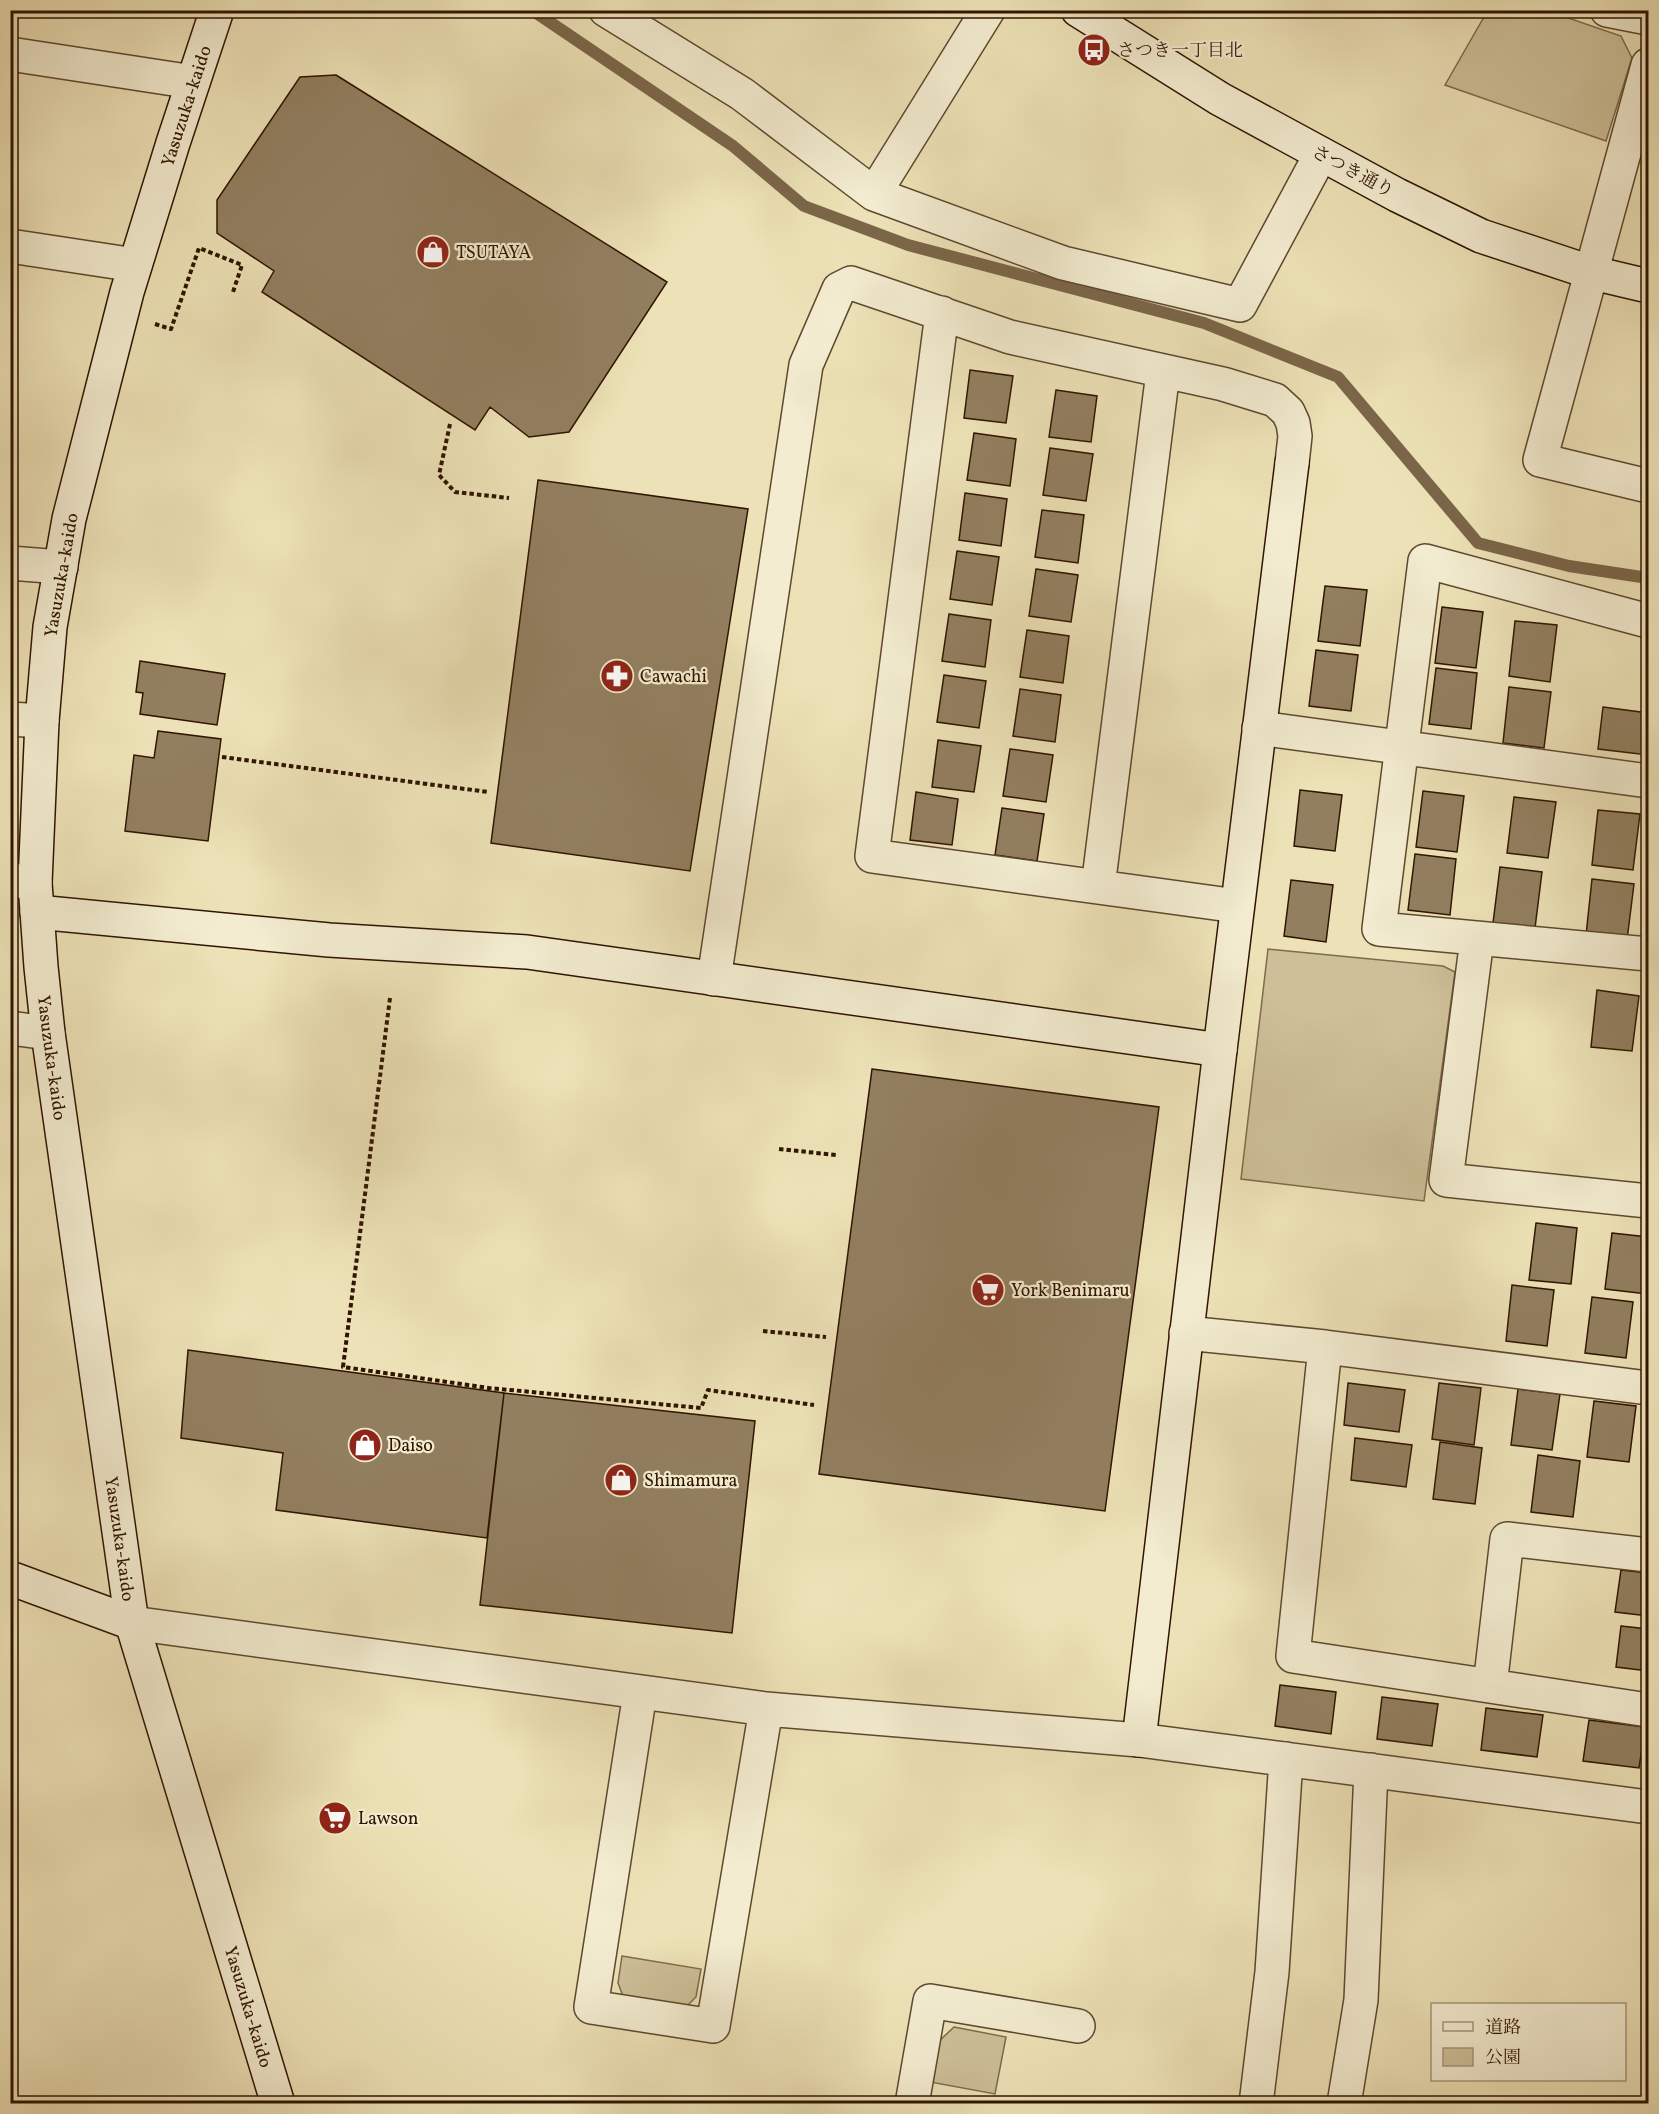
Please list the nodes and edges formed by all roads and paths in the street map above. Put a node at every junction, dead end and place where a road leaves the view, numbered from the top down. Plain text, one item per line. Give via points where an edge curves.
1 (606, 10) edge
2 (988, 10) edge
3 (1078, 10) edge
4 (1607, 10) edge
5 (215, 11) edge
6 (1648, 18) edge
7 (10, 54) edge
8 (1648, 65) edge
9 (193, 82) junction
10 (1321, 154) junction
11 (874, 194) junction
12 (10, 246) edge
13 (135, 265) junction
14 (1593, 273) junction
15 (1648, 286) edge
16 (233, 292) dead end
17 (942, 313) junction
18 (149, 322) dead end
19 (1163, 372) junction
20 (450, 424) dead end
21 (1648, 486) edge
22 (509, 498) dead end
23 (10, 563) edge
24 (61, 567) junction
25 (1648, 621) edge
26 (26, 720) edge
27 (1259, 728) junction
28 (1401, 747) junction
29 (222, 757) dead end
30 (1648, 781) edge
31 (488, 792) dead end
32 (1098, 887) junction
33 (28, 892) edge
34 (1237, 906) junction
35 (1477, 939) junction
36 (1648, 954) edge
37 (714, 979) junction
38 (390, 998) dead end
39 (10, 1028) edge
40 (48, 1033) junction
41 (1220, 1050) junction
42 (779, 1149) dead end
43 (836, 1155) dead end
44 (1648, 1201) edge
45 (763, 1331) dead end
46 (1186, 1333) junction
47 (826, 1337) dead end
48 (1325, 1347) junction
49 (1648, 1388) edge
50 (814, 1405) dead end
51 (1648, 1555) edge
52 (10, 1578) edge
53 (132, 1623) junction
54 (1490, 1686) junction
55 (640, 1693) junction
56 (766, 1709) junction
57 (1648, 1710) edge
58 (1139, 1740) junction
59 (1286, 1759) junction
60 (1371, 1770) junction
61 (1648, 1807) edge
62 (1078, 2026) dead end
63 (278, 2103) edge
64 (912, 2103) edge
65 (1256, 2103) edge
66 (1344, 2103) edge

1 - 11 street via 742,94
2 - 11 street
3 - 10 street, さつき通り via 1220,99
4 - 6 street
5 - 9 street, Yasuzuka-kaido
7 - 9 street
8 - 14 street
9 - 13 street, Yasuzuka-kaido
10 - 11 street via 1240,305 1063,263
10 - 14 street, さつき通り via 1481,236
12 - 13 street
13 - 24 street, Yasuzuka-kaido via 72,508
14 - 15 street, さつき通り
14 - 21 street via 1540,459
16 - 18 path via 243,265 199,248 171,329
17 - 19 street via 1010,337
17 - 32 street via 872,856
17 - 37 street via 851,283 839,289 806,365
19 - 27 street via 1275,400 1293,423 1292,463
19 - 32 street
20 - 22 path via 439,475 454,492
23 - 24 street
24 - 26 street, Yasuzuka-kaido
25 - 28 street via 1425,561
26 - 33 street, Yasuzuka-kaido
27 - 28 street
27 - 34 street
28 - 30 street
28 - 35 street via 1379,929
29 - 31 path
32 - 34 street
33 - 37 street via 329,940 527,952
33 - 40 street, Yasuzuka-kaido
34 - 41 street
35 - 36 street
35 - 44 street via 1446,1180
37 - 41 street
38 - 50 path via 343,1367 489,1388 702,1408 708,1390
39 - 40 street
40 - 53 street, Yasuzuka-kaido
41 - 46 street
42 - 43 path
45 - 47 path
46 - 48 street
46 - 58 street
48 - 49 street
48 - 54 street via 1293,1656
51 - 54 street via 1507,1539
52 - 53 street
53 - 55 street
53 - 63 street, Yasuzuka-kaido
54 - 57 street
55 - 56 street
55 - 56 street via 591,2007 713,2026
56 - 58 street
58 - 59 street
59 - 60 street
59 - 65 street via 1272,1972
60 - 61 street
60 - 66 street via 1361,2000
62 - 64 street via 930,2001

